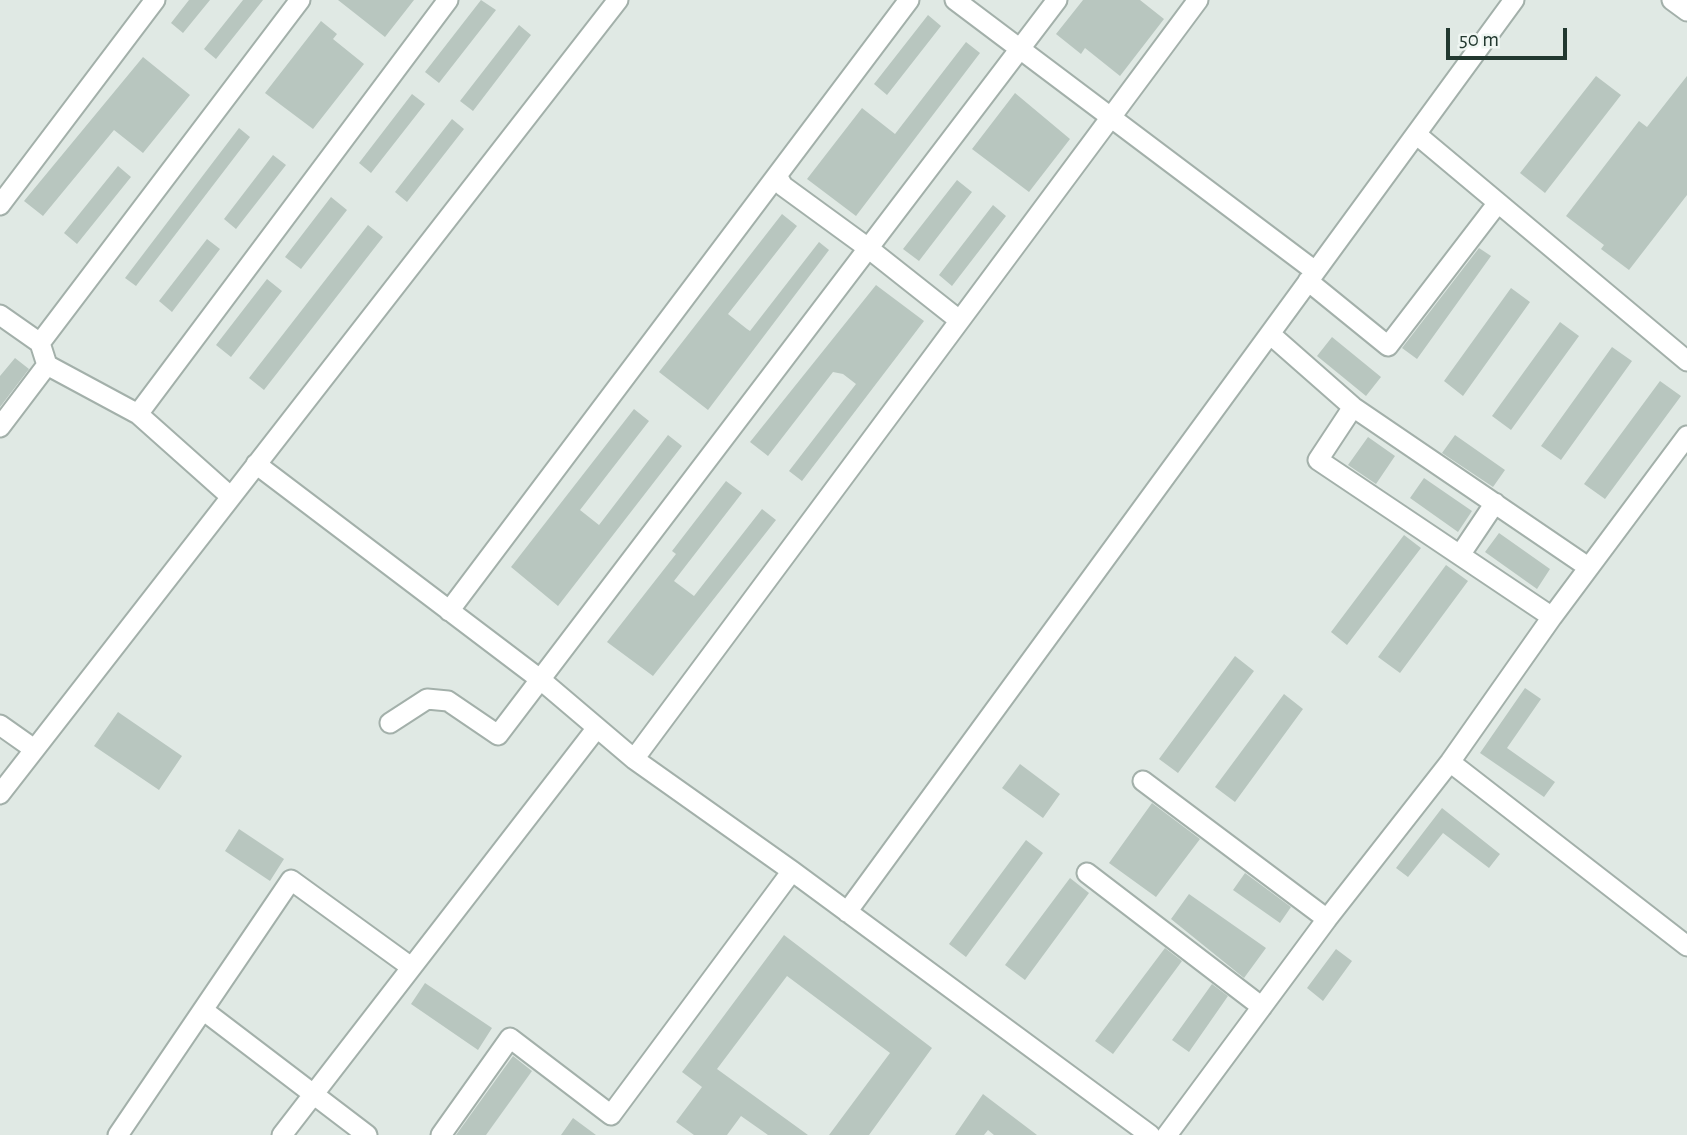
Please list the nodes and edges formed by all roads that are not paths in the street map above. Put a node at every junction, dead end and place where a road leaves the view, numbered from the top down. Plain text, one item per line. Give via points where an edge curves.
1 (155, 0) edge
2 (300, 0) edge
3 (448, 0) edge
4 (618, 0) edge
5 (909, 0) edge
6 (955, 0) edge
7 (1057, 0) edge
8 (1198, 0) edge
9 (1514, 0) edge
10 (1672, 0) edge
11 (1687, 11) edge
12 (1019, 48) junction
13 (1112, 118) junction
14 (1416, 134) junction
15 (778, 177) junction
16 (1497, 204) junction
17 (0, 205) edge
18 (868, 248) junction
19 (1312, 276) junction
20 (0, 315) edge
21 (958, 320) junction
22 (1270, 334) junction
23 (40, 343) junction
24 (1687, 361) edge
25 (47, 365) junction
26 (1353, 407) junction
27 (138, 414) junction
28 (0, 427) edge
29 (1687, 436) edge
30 (256, 464) junction
31 (230, 496) junction
32 (1495, 503) junction
33 (1460, 555) junction
34 (1588, 567) junction
35 (449, 611) junction
36 (1552, 617) junction
37 (541, 680) junction
38 (390, 723) dead end
39 (0, 725) edge
40 (596, 729) junction
41 (34, 749) junction
42 (634, 759) junction
43 (1450, 761) junction
44 (1143, 781) dead end
45 (0, 794) edge
46 (792, 872) junction
47 (1087, 873) dead end
48 (847, 912) junction
49 (1327, 919) junction
50 (1687, 946) edge
51 (411, 967) junction
52 (1262, 1007) junction
53 (203, 1010) junction
54 (313, 1095) junction
55 (118, 1135) edge
56 (282, 1135) edge
57 (367, 1135) edge
58 (441, 1135) edge
59 (1150, 1135) edge
60 (1167, 1135) edge

1 - 17 street
2 - 23 street
3 - 27 street
4 - 30 street
5 - 15 street
6 - 12 street
7 - 12 street
8 - 13 street
9 - 14 street
10 - 11 street
12 - 13 street
12 - 18 street
13 - 19 street
13 - 21 street
14 - 16 street
14 - 19 street
15 - 18 street via 783,186
15 - 35 street
16 - 19 street via 1388,346
16 - 24 street
18 - 21 street
18 - 37 street
19 - 22 street
20 - 23 street
21 - 42 street
22 - 26 street
22 - 48 street
23 - 25 street
25 - 27 street
25 - 28 street
26 - 32 street
26 - 33 street via 1318,460
27 - 31 street
29 - 34 street
30 - 31 street
30 - 35 street
31 - 41 street
32 - 33 street
32 - 34 street
33 - 36 street
34 - 36 street
35 - 37 street
36 - 43 street
37 - 38 street via 498,734 448,701 427,699
37 - 40 street
39 - 41 street
40 - 42 street
40 - 51 street
41 - 45 street
42 - 46 street
43 - 49 street
43 - 50 street
44 - 49 street
46 - 48 street
46 - 58 street via 611,1115 510,1038
47 - 52 street
48 - 59 street
49 - 52 street
51 - 53 street via 290,880
51 - 54 street
52 - 60 street
53 - 54 street
53 - 55 street
54 - 56 street
54 - 57 street

